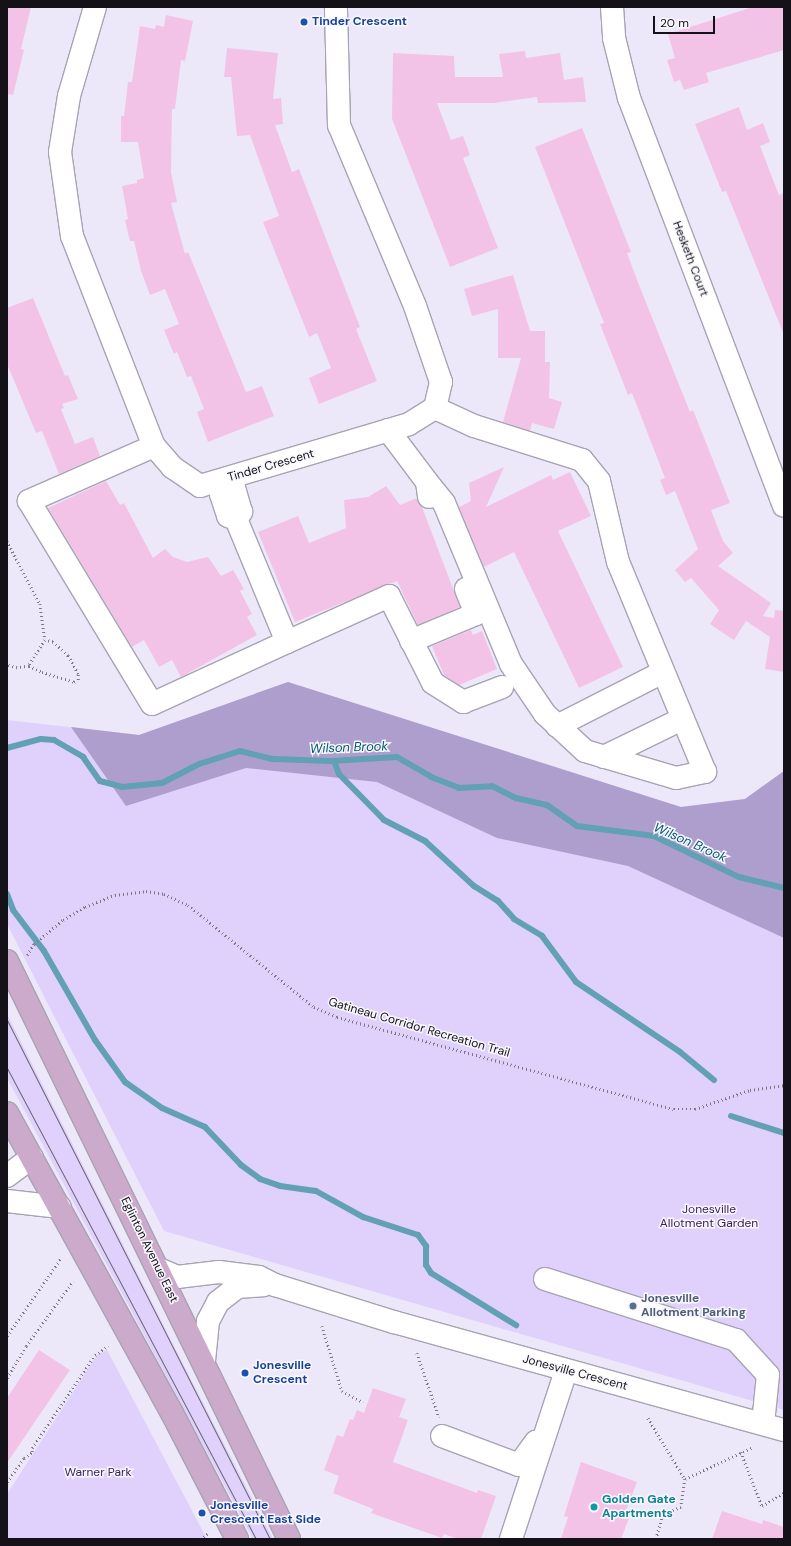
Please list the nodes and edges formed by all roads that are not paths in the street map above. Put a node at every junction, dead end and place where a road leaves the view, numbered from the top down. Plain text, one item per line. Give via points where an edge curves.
1 (95, 7) edge
2 (336, 7) edge
3 (612, 7) edge
4 (435, 408) junction
5 (388, 430) junction
6 (154, 446) junction
7 (427, 482) junction
8 (224, 483) junction
9 (784, 506) edge
10 (412, 641) junction
11 (287, 642) junction
12 (663, 672) junction
13 (502, 687) dead end
14 (682, 719) junction
15 (557, 726) junction
16 (604, 757) junction
17 (11, 968) edge
18 (7, 1114) edge
19 (32, 1157) junction
20 (7, 1176) edge
21 (7, 1201) edge
22 (60, 1207) junction
23 (158, 1269) junction
24 (545, 1279) dead end
25 (275, 1285) junction
26 (204, 1361) junction
27 (566, 1372) junction
28 (763, 1423) junction
29 (546, 1430) junction
30 (784, 1430) edge
31 (442, 1436) road end
32 (519, 1465) junction
33 (506, 1506) dead end
34 (237, 1539) edge
35 (289, 1539) edge
36 (511, 1539) edge

1 - 6 street, Tinder Crescent via 69,96 60,152 72,236
2 - 4 street via 339,125 415,306 441,382
3 - 9 street, Hesketh Court via 614,38 629,98
4 - 5 street, Tinder Crescent via 409,424
4 - 12 street via 474,426 582,460 599,481 618,562
5 - 7 street
5 - 8 street, Tinder Crescent
6 - 8 street, Tinder Crescent via 172,467 200,486
6 - 11 street via 29,501 152,704
7 - 10 street via 429,498 476,614
7 - 15 street via 444,503 511,664 545,714
8 - 11 street via 221,494 228,516 236,518
10 - 11 street via 389,596
10 - 13 street via 432,683 463,702
12 - 14 street
12 - 15 street
14 - 16 street
14 - 16 street via 705,772 676,778
15 - 16 street via 584,751
17 - 23 main road, Eglinton Avenue East
18 - 19 main road
19 - 20 street
19 - 22 main road
21 - 22 street
22 - 34 main road
23 - 25 street, Jonesville Crescent via 177,1277 219,1272 246,1274
23 - 26 main road, Eglinton Avenue East
24 - 28 street via 736,1340 768,1375
25 - 26 street, Jonesville Crescent via 237,1287 221,1299 208,1321
25 - 27 street, Jonesville Crescent
26 - 35 main road, Eglinton Avenue East
27 - 28 street, Jonesville Crescent
27 - 29 street
28 - 30 street, Jonesville Crescent
29 - 32 street
29 - 36 street
31 - 32 street
32 - 33 street

